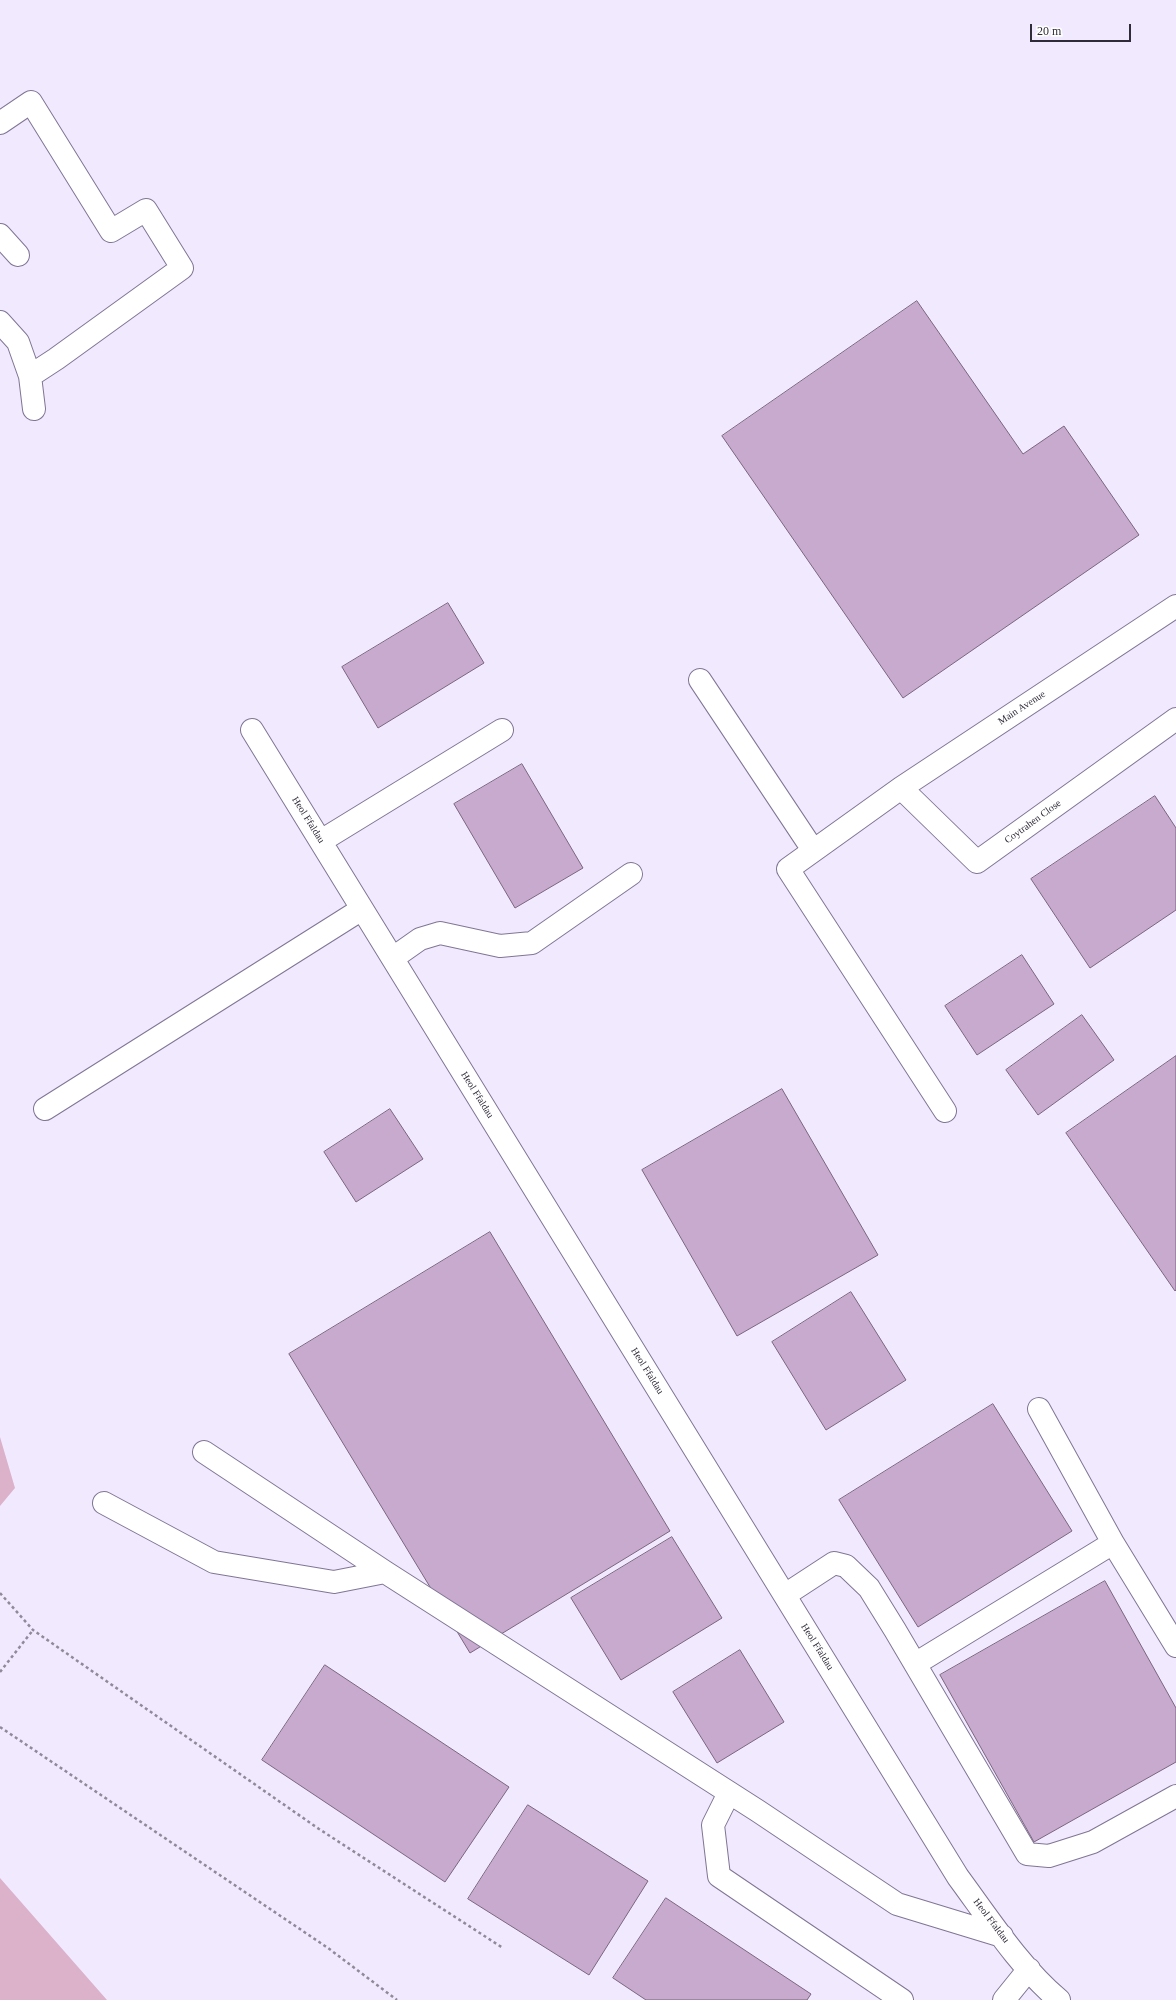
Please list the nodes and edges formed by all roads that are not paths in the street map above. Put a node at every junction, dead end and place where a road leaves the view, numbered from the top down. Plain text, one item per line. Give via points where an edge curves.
1 (0, 123) edge
2 (0, 235) edge
3 (18, 255) dead end
4 (0, 322) edge
5 (30, 376) junction
6 (34, 409) dead end
7 (1176, 606) edge
8 (700, 680) dead end
9 (1176, 720) edge
10 (252, 730) dead end
11 (502, 730) dead end
12 (901, 788) junction
13 (321, 841) junction
14 (813, 850) junction
15 (631, 874) dead end
16 (362, 909) junction
17 (393, 958) junction
18 (45, 1109) dead end
19 (945, 1111) dead end
20 (1039, 1409) dead end
21 (204, 1452) dead end
22 (104, 1503) dead end
23 (1113, 1543) junction
24 (385, 1572) junction
25 (785, 1595) junction
26 (1176, 1646) edge
27 (915, 1664) junction
28 (729, 1793) junction
29 (1176, 1796) edge
30 (1002, 1936) junction
31 (1028, 1969) junction
32 (902, 2000) edge
33 (1004, 2000) edge
34 (1059, 2000) edge

1 - 5 street via 31,102 111,231 146,210 182,268
2 - 3 street
4 - 5 street via 18,342
5 - 6 street
7 - 12 street, Main Avenue
8 - 14 street
9 - 12 street, Coytrahen Close via 977,862
10 - 13 street, Heol Ffaldau
11 - 13 street
12 - 14 street, Main Avenue
13 - 16 street, Heol Ffaldau
14 - 19 street, Main Avenue via 788,869
15 - 17 street via 532,943 500,946 440,933 420,939
16 - 17 street, Heol Ffaldau
16 - 18 street
17 - 25 street, Heol Ffaldau
20 - 23 street
21 - 24 street
22 - 24 street via 214,1562 334,1582
23 - 26 street
23 - 27 street
24 - 28 street
25 - 27 street via 834,1563 846,1566 869,1588
25 - 30 street, Heol Ffaldau via 958,1877
27 - 29 street via 1027,1854 1049,1856 1093,1842
28 - 30 street via 896,1904
28 - 32 street via 714,1825 719,1876
30 - 31 street, Heol Ffaldau
31 - 33 street
31 - 34 street, Heol Ffaldau via 1045,1989

